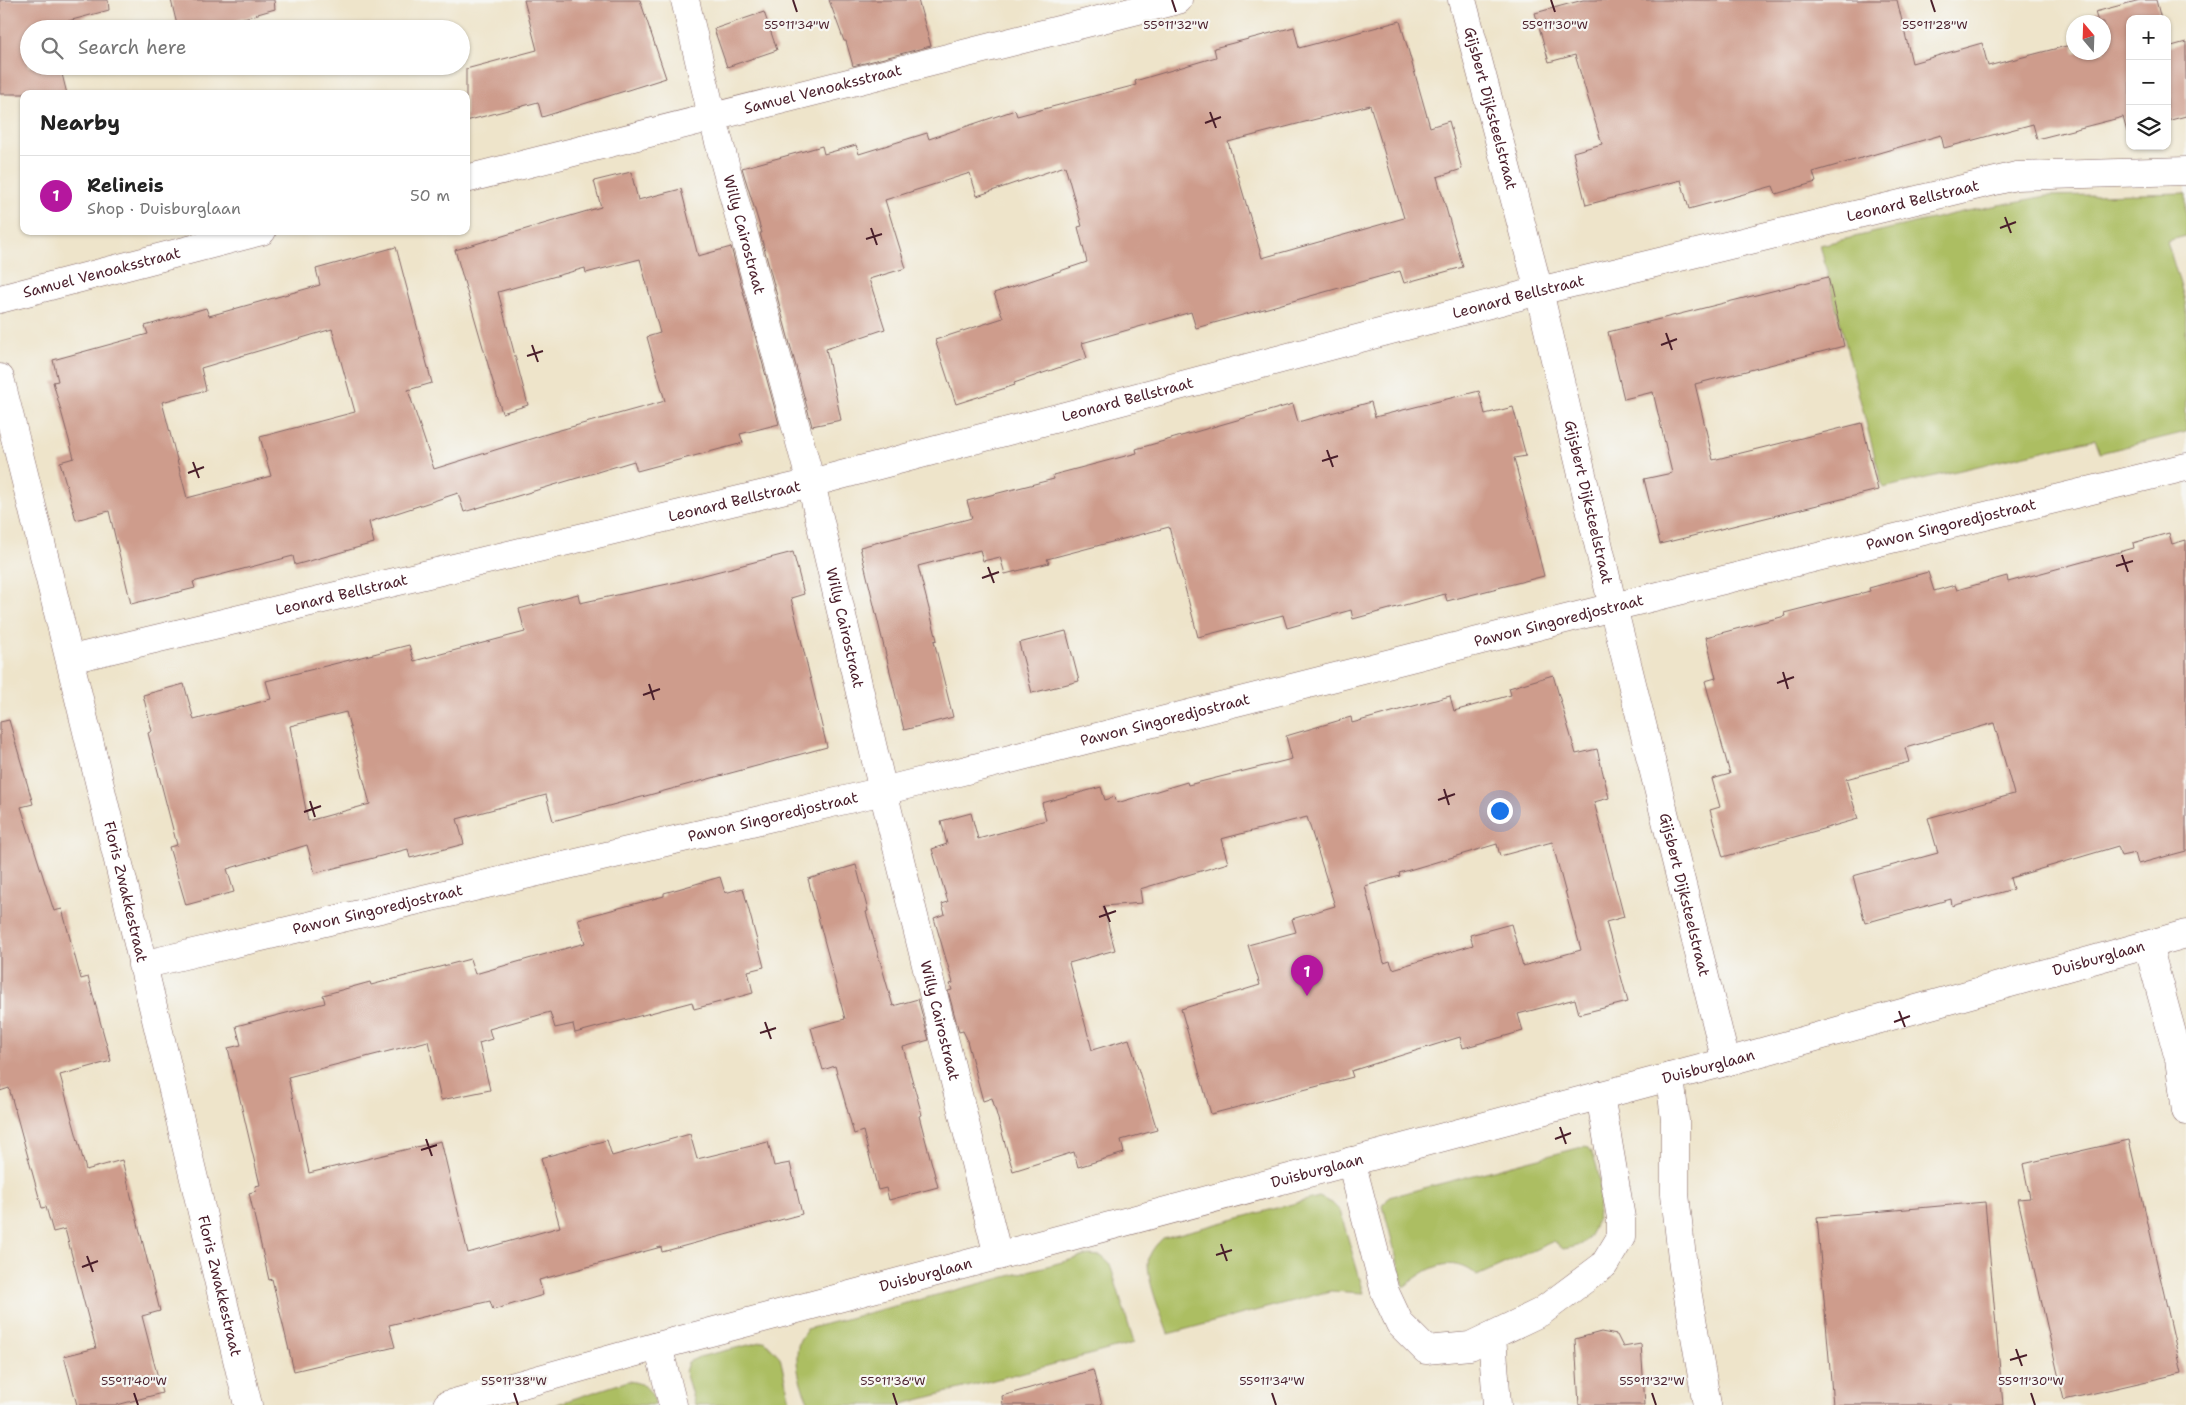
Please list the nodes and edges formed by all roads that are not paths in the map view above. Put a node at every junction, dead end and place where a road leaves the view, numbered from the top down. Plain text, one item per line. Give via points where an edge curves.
1 (685, 0) edge
2 (1178, 0) edge
3 (1462, 0) edge
4 (712, 116) junction
5 (2186, 171) edge
6 (470, 178) edge
7 (247, 235) edge
8 (1539, 291) junction
9 (0, 299) edge
10 (0, 378) edge
11 (2186, 466) edge
12 (810, 483) junction
13 (1613, 607) junction
14 (71, 658) junction
15 (883, 792) junction
16 (2186, 934) edge
17 (2148, 945) junction
18 (142, 965) junction
19 (1726, 1062) junction
20 (1670, 1076) junction
21 (1600, 1095) junction
22 (2186, 1111) edge
23 (1351, 1161) junction
24 (998, 1256) junction
25 (1492, 1336) junction
26 (658, 1346) junction
27 (248, 1405) edge
28 (447, 1405) edge
29 (673, 1405) edge
30 (1497, 1405) edge
31 (1707, 1405) edge

1 - 4 street, Willy Cairostraat
2 - 4 street, Samuel Venoaksstraat
3 - 8 street, Gijsbert Dijksteelstraat
4 - 6 street, Samuel Venoaksstraat
4 - 12 street, Willy Cairostraat
5 - 8 street, Leonard Bellstraat via 2016,176
7 - 9 street, Samuel Venoaksstraat
8 - 12 street, Leonard Bellstraat
8 - 13 street, Gijsbert Dijksteelstraat
10 - 14 street, Floris Zwakkestraat
11 - 13 street, Pawon Singoredjostraat
12 - 14 street, Leonard Bellstraat
12 - 15 street, Willy Cairostraat
13 - 15 street, Pawon Singoredjostraat
13 - 19 street, Gijsbert Dijksteelstraat
14 - 18 street, Floris Zwakkestraat
15 - 18 street, Pawon Singoredjostraat
15 - 24 street, Willy Cairostraat
16 - 17 street, Duisburglaan
17 - 19 street, Duisburglaan
17 - 22 street via 2180,1060
18 - 27 street, Floris Zwakkestraat
19 - 20 street, Duisburglaan
20 - 21 street, Duisburglaan
20 - 31 street via 1675,1194 1683,1267
21 - 23 street, Duisburglaan
21 - 25 street via 1621,1218 1621,1237 1604,1265 1541,1312
23 - 24 street, Duisburglaan
23 - 25 street via 1385,1292 1400,1324 1426,1350 1470,1346
24 - 26 street, Duisburglaan
25 - 30 street
26 - 28 street, Duisburglaan
26 - 29 street

